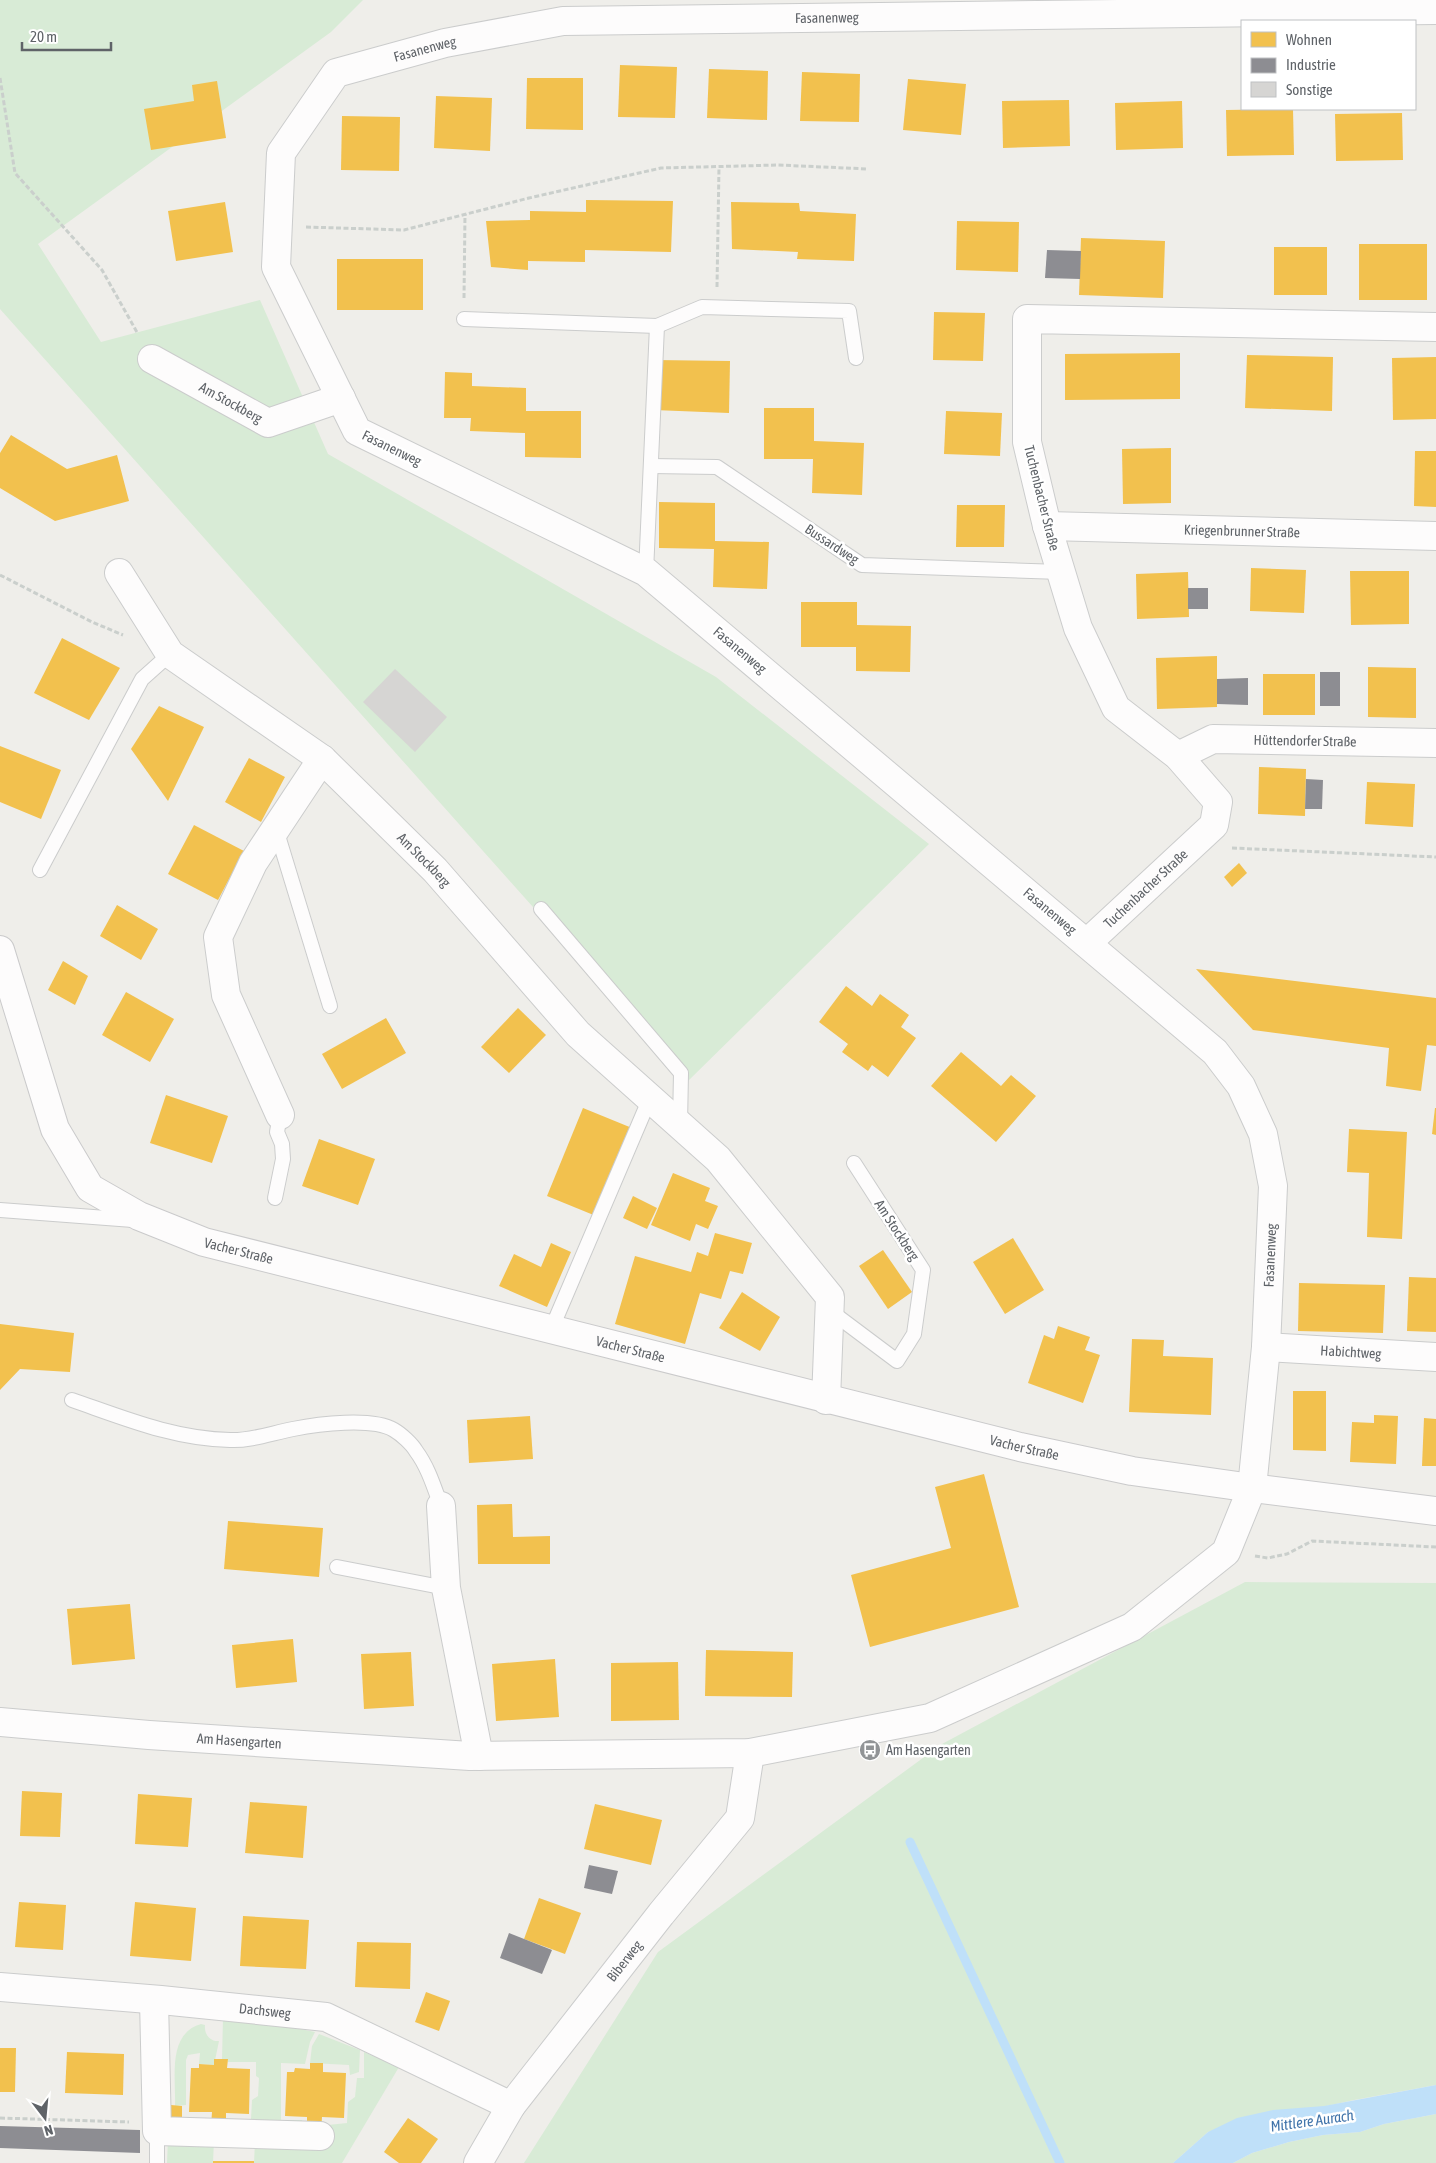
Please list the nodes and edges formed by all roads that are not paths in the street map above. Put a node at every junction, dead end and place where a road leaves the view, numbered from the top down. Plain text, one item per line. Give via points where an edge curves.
1 (1436, 10) edge
2 (464, 319) road end
3 (656, 326) junction
4 (1436, 327) edge
5 (856, 358) dead end
6 (152, 359) road end
7 (341, 398) junction
8 (651, 466) junction
9 (1047, 526) junction
10 (1436, 536) edge
11 (646, 572) junction
12 (1061, 572) junction
13 (119, 573) dead end
14 (170, 654) junction
15 (1436, 743) edge
16 (1178, 756) junction
17 (322, 759) junction
18 (276, 829) junction
19 (40, 870) dead end
20 (541, 909) dead end
21 (1087, 943) junction
22 (0, 950) edge
23 (330, 1006) dead end
24 (650, 1098) junction
25 (280, 1115) joint
26 (680, 1125) junction
27 (854, 1163) dead end
28 (275, 1198) dead end
29 (0, 1210) edge
30 (151, 1221) junction
31 (829, 1310) junction
32 (551, 1330) junction
33 (1266, 1347) junction
34 (1436, 1357) edge
35 (72, 1400) dead end
36 (826, 1400) junction
37 (1252, 1488) junction
38 (441, 1506) joint
39 (1436, 1511) edge
40 (337, 1567) dead end
41 (446, 1588) junction
42 (0, 1722) edge
43 (750, 1753) junction
44 (479, 1756) junction
45 (0, 1988) edge
46 (154, 2000) junction
47 (511, 2106) junction
48 (157, 2127) junction
49 (320, 2136) dead end
50 (157, 2163) edge
51 (478, 2163) edge

1 - 7 street, Fasanenweg via 563,21 445,44 336,72 281,153 276,267
2 - 3 lane
3 - 5 lane via 702,307 849,311
3 - 8 lane
4 - 9 street, Tuchenbacher Straße via 1028,319 1027,442
6 - 7 street, Am Stockberg via 268,423
7 - 11 street, Fasanenweg via 357,431
8 - 11 lane
8 - 12 lane, Bussardweg via 717,467 862,564
9 - 10 street, Kriegenbrunner Straße
9 - 12 street, Tuchenbacher Straße
11 - 21 street, Fasanenweg
12 - 16 street, Tuchenbacher Straße via 1078,628 1116,708
13 - 14 street, Am Stockberg
14 - 17 street, Am Stockberg
14 - 19 lane via 142,680
15 - 16 street, Hüttendorfer Straße via 1213,739
16 - 21 street, Tuchenbacher Straße via 1218,802 1214,825
17 - 18 street
17 - 24 street, Am Stockberg via 435,870 578,1034
18 - 23 lane
18 - 25 street via 253,863 218,937 226,995
20 - 26 lane via 680,1073
21 - 33 street, Fasanenweg via 1215,1052 1241,1086 1263,1134 1273,1186
22 - 30 street, Vacher Straße via 55,1129 90,1188
24 - 26 street, Am Stockberg
24 - 32 lane
25 - 28 lane via 277,1132 283,1159
26 - 31 street, Am Stockberg via 718,1159 830,1297
27 - 31 lane, Am Stockberg via 923,1270 914,1334 898,1361
29 - 30 lane
30 - 32 street, Vacher Straße via 204,1242
31 - 36 street, Am Stockberg
32 - 36 street, Vacher Straße
33 - 34 street, Habichtweg
33 - 37 street, Fasanenweg
35 - 38 lane via 161,1431 201,1439 232,1440 344,1422 394,1430 416,1450
36 - 37 street, Vacher Straße via 1020,1448 1132,1470
37 - 39 street, Vacher Straße
37 - 43 street, Am Hasengarten via 1226,1552 1132,1627 930,1718
38 - 41 street
40 - 41 lane
41 - 44 street
42 - 44 street, Am Hasengarten
43 - 44 street, Am Hasengarten
43 - 47 street, Biberweg via 740,1818
45 - 46 street, Dachsweg
46 - 47 street, Dachsweg via 326,2017
46 - 48 street
47 - 51 street, Biberweg
48 - 49 street
48 - 50 lane

